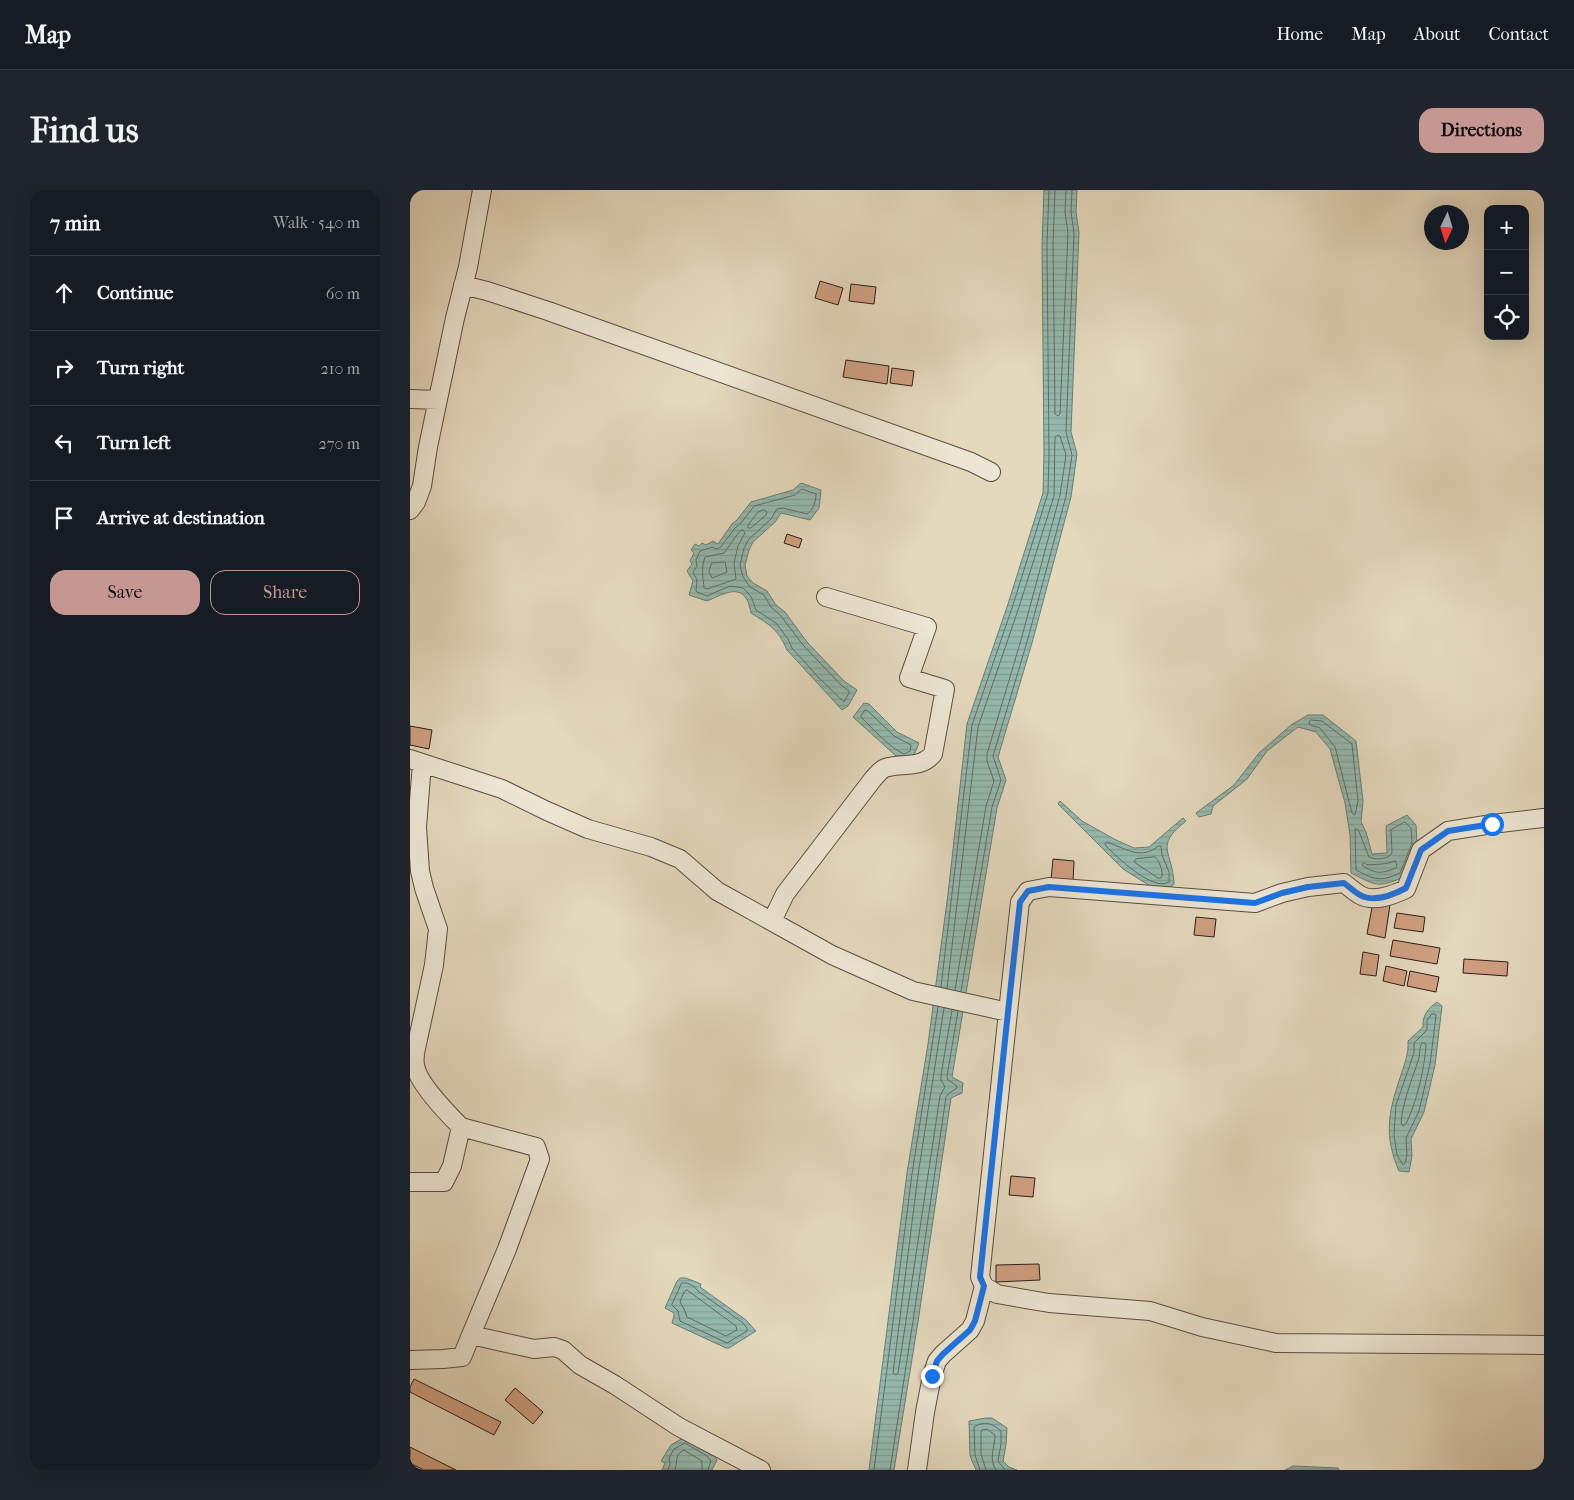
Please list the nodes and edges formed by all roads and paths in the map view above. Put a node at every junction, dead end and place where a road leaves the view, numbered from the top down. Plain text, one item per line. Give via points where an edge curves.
1 (482, 190) edge
2 (463, 285) junction
3 (410, 399) edge
4 (438, 400) junction
5 (991, 472) dead end
6 (410, 510) edge
7 (826, 597) dead end
8 (416, 761) edge
9 (1543, 818) dead end
10 (772, 921) junction
11 (999, 1010) junction
12 (461, 1127) junction
13 (410, 1182) edge
14 (984, 1286) junction
15 (470, 1335) junction
16 (1544, 1345) edge
17 (410, 1360) edge
18 (761, 1470) edge
19 (917, 1470) edge

1 - 2 street
2 - 4 street
2 - 5 street via 548,310 971,462
3 - 4 street
4 - 6 street via 422,486
7 - 10 street via 927,627 909,678 945,689 933,754 920,764 882,769 785,894
8 - 10 street via 502,789 588,829 651,847 680,860 717,891
8 - 12 street via 420,871 438,929 415,1066 422,1081
9 - 11 street via 1448,831 1421,850 1406,888 1376,898 1361,896 1344,883 1308,887 1255,903 1049,887 1028,891 1020,902
10 - 11 street via 832,955 912,991
11 - 14 street via 980,1277
12 - 13 street via 452,1166 444,1182
12 - 15 street via 536,1147 540,1159 507,1249
14 - 16 street via 997,1294 1049,1303 1150,1311 1202,1327 1276,1343
14 - 19 street via 970,1330 937,1361 925,1412
15 - 17 street via 462,1357
15 - 18 street via 534,1349 554,1347 563,1350 580,1365 679,1427

